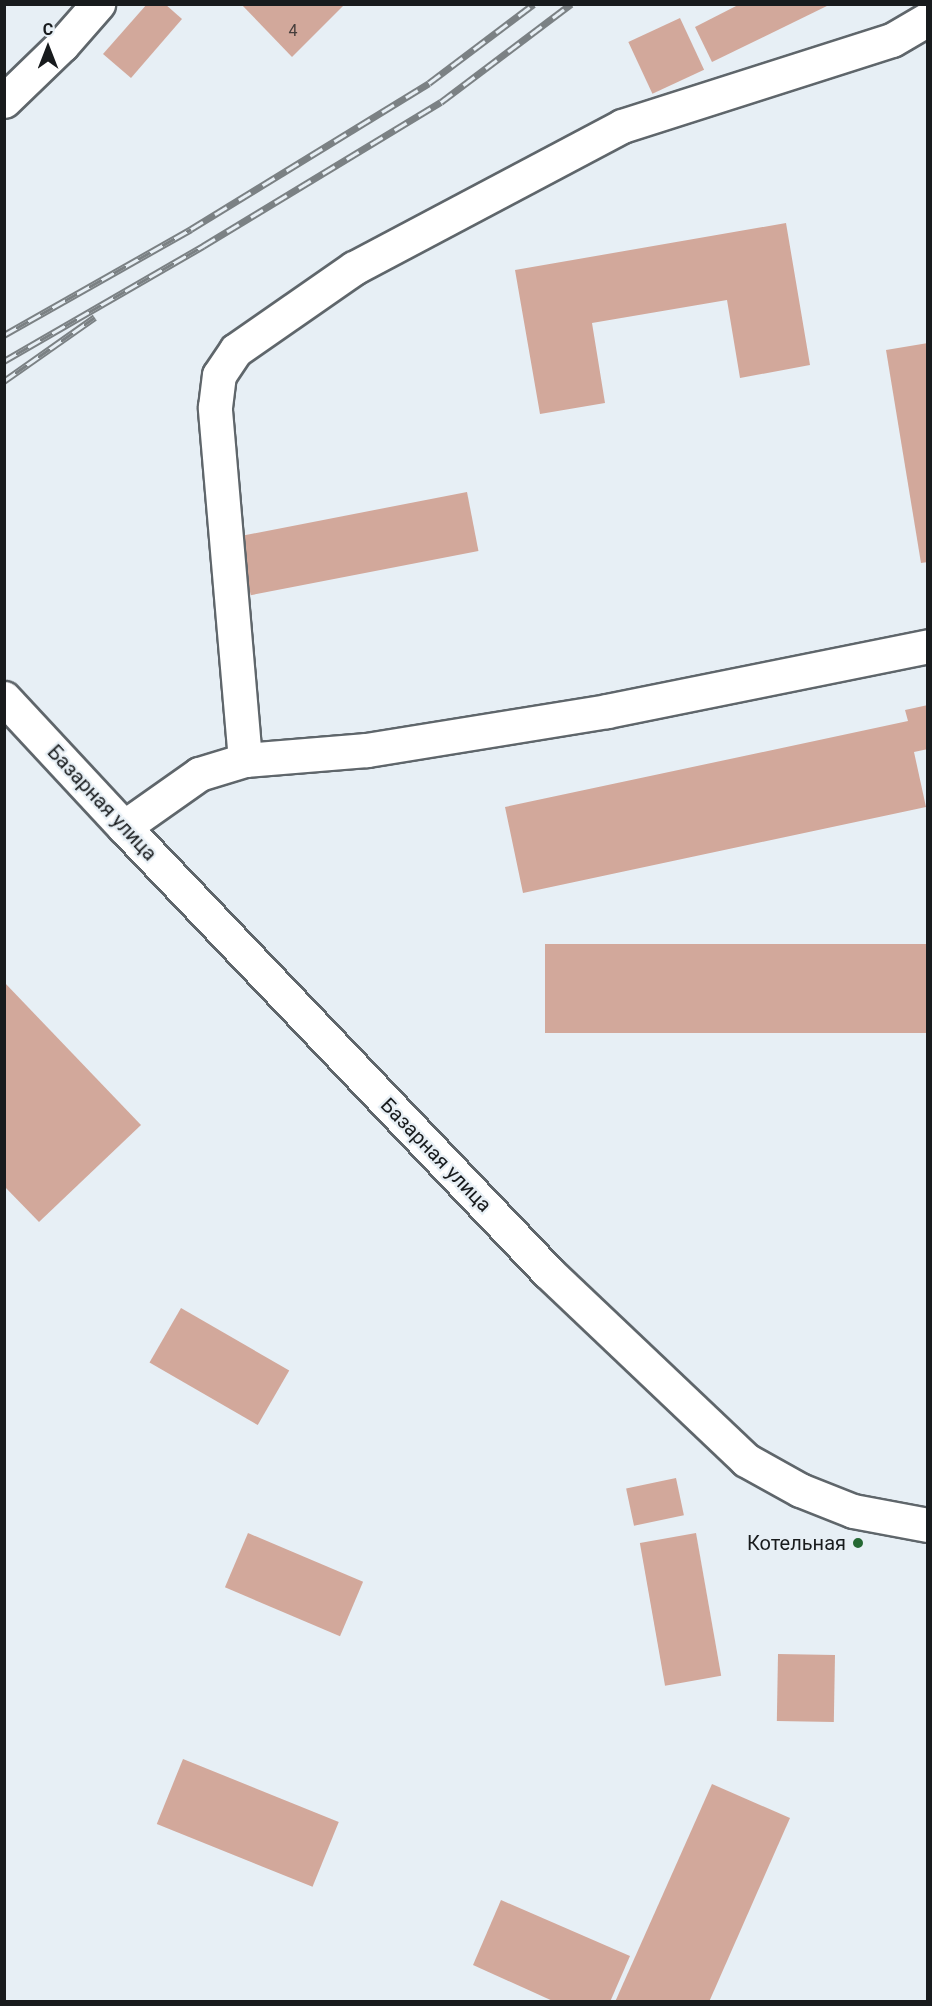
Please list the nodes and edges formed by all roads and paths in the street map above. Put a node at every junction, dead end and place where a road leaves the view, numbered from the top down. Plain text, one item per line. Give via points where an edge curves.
1 (98, 4) edge
2 (927, 20) edge
3 (4, 101) edge
4 (927, 645) edge
5 (4, 698) edge
6 (244, 760) junction
7 (124, 828) junction
8 (927, 1525) edge

1 - 3 street
2 - 6 street via 892,40 622,126 354,268 236,350 219,375 215,407
4 - 6 street via 607,711 366,750
5 - 7 street, Базарная улица
6 - 7 street via 199,774
7 - 8 street, Базарная улица via 548,1272 746,1460 800,1490 853,1511

